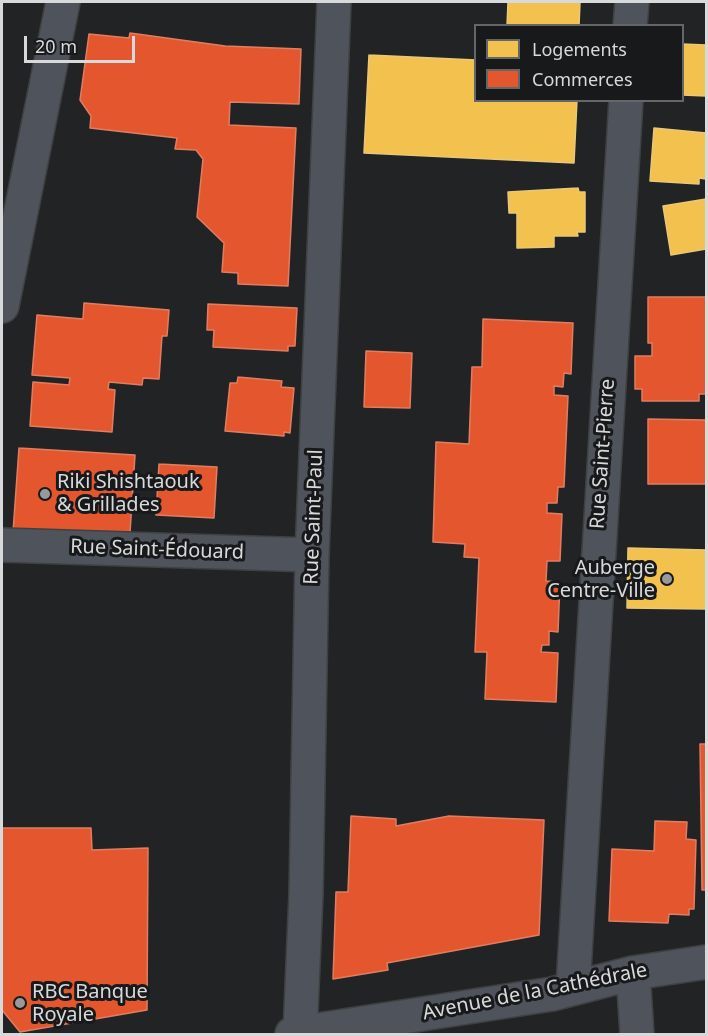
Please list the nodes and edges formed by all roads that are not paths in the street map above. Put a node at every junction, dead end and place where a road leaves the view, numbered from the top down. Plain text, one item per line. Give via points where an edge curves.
1 (63, 2) edge
2 (334, 2) edge
3 (632, 2) edge
4 (630, 24) edge
5 (626, 102) edge
6 (2, 299) edge
7 (2, 545) edge
8 (312, 555) junction
9 (706, 962) edge
10 (633, 973) junction
11 (573, 987) junction
12 (296, 1034) edge
13 (637, 1035) edge

1 - 6 street
2 - 8 street, Rue Saint-Paul
3 - 4 street
5 - 11 street, Rue Saint-Pierre
7 - 8 street, Rue Saint-Édouard
8 - 12 street, Rue Saint-Paul via 306,894
9 - 10 street, Avenue de la Cathédrale
10 - 11 street, Avenue de la Cathédrale
10 - 13 street
11 - 12 street, Avenue de la Cathédrale

